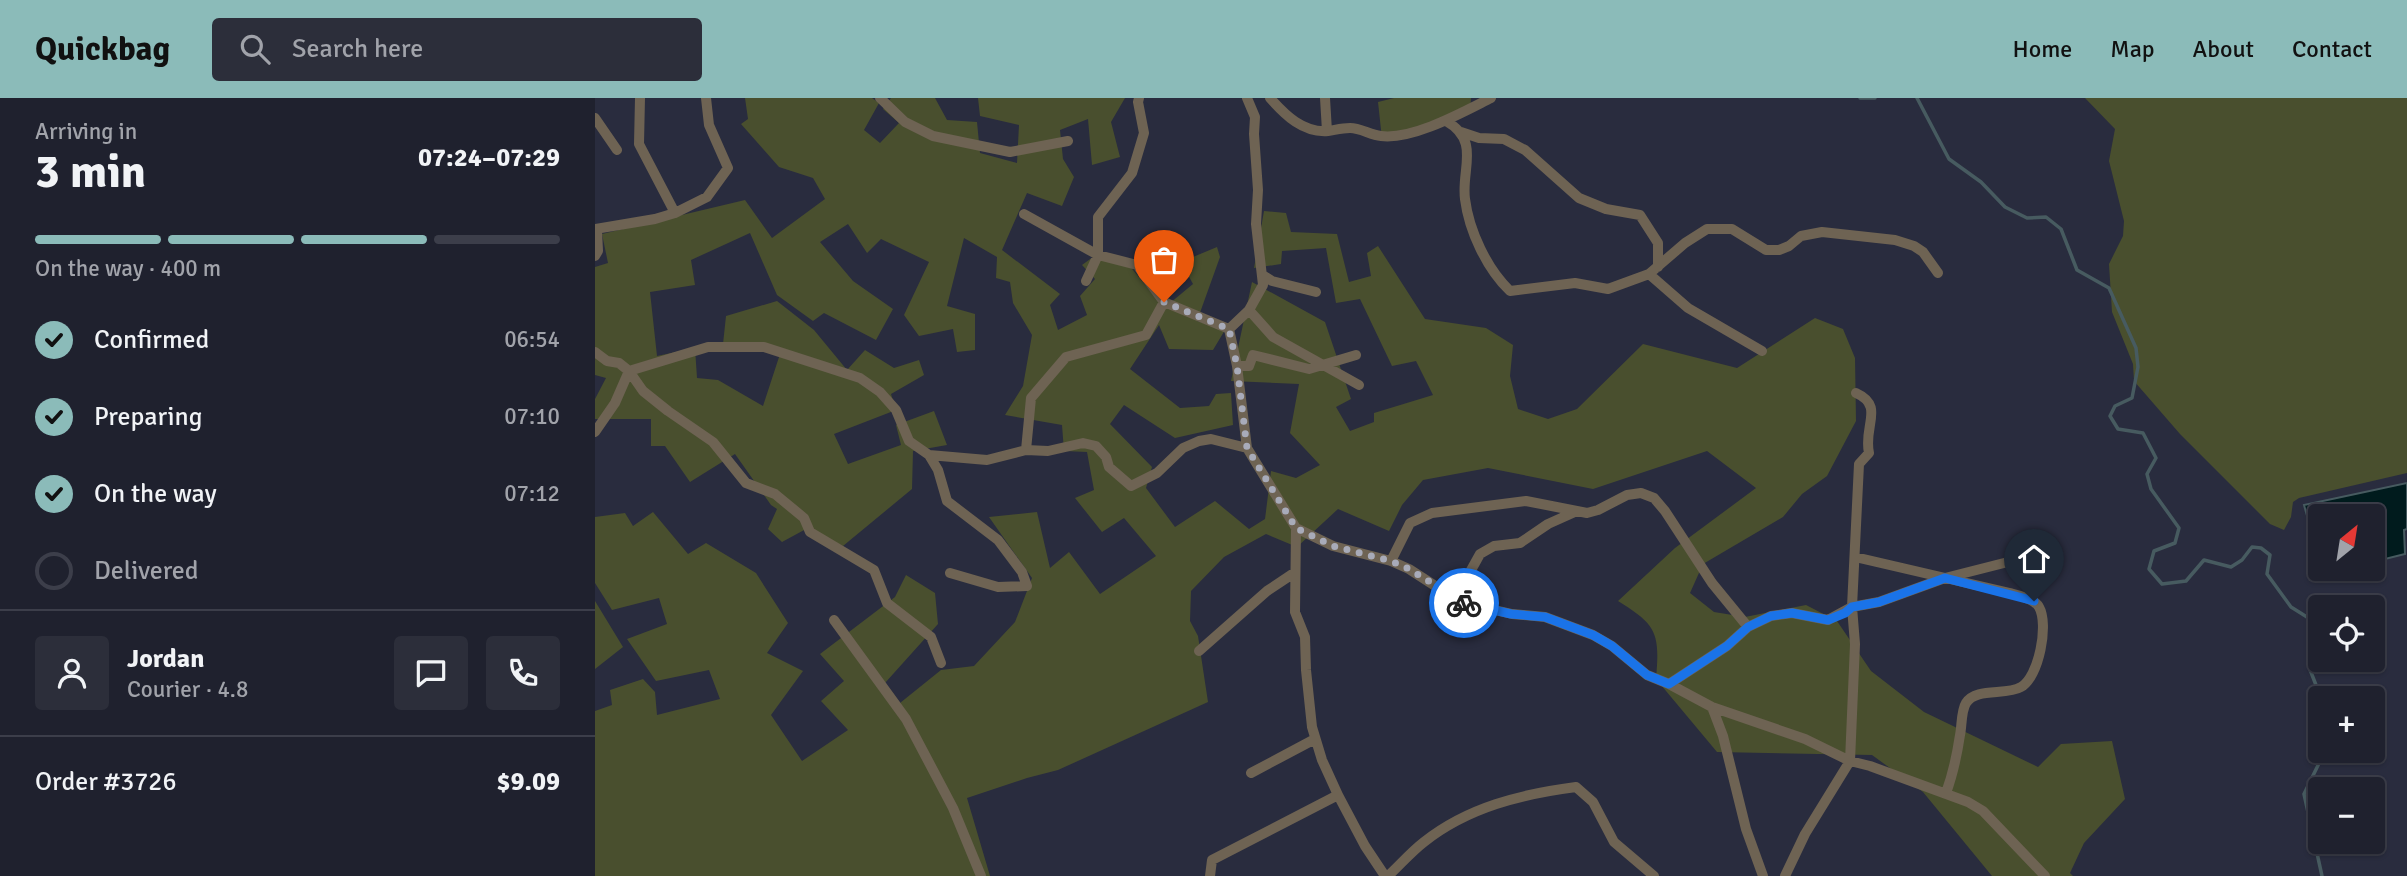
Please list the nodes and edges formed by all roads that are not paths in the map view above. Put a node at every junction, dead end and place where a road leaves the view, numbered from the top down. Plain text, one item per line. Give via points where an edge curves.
1 (640, 98) edge
2 (706, 98) edge
3 (880, 98) edge
4 (1139, 98) edge
5 (1247, 98) edge
6 (1270, 98) edge
7 (1325, 98) edge
8 (1492, 98) edge
9 (595, 118) edge
10 (1446, 121) junction
11 (1327, 131) junction
12 (1461, 132) junction
13 (1068, 141) dead end
14 (617, 150) dead end
15 (675, 213) junction
16 (1024, 214) dead end
17 (596, 229) edge
18 (1098, 255) junction
19 (595, 256) edge
20 (1653, 271) junction
21 (1938, 273) dead end
22 (1264, 276) junction
23 (1086, 281) dead end
24 (1316, 292) dead end
25 (1164, 302) junction
26 (1249, 310) junction
27 (1229, 329) junction
28 (1762, 351) dead end
29 (595, 352) edge
30 (1356, 355) dead end
31 (1325, 365) junction
32 (1237, 366) junction
33 (629, 371) junction
34 (1359, 385) dead end
35 (1856, 393) dead end
36 (595, 432) edge
37 (1247, 448) junction
38 (1026, 450) junction
39 (929, 455) junction
40 (1577, 511) junction
41 (1296, 528) junction
42 (1855, 558) junction
43 (1391, 561) junction
44 (2008, 562) dead end
45 (950, 573) dead end
46 (1294, 573) junction
47 (1945, 578) junction
48 (1445, 592) junction
49 (1852, 607) junction
50 (834, 620) dead end
51 (1748, 627) junction
52 (1199, 652) dead end
53 (941, 663) dead end
54 (1669, 684) junction
55 (1712, 707) junction
56 (1315, 738) junction
57 (1850, 761) junction
58 (1251, 773) dead end
59 (1946, 793) junction
60 (1338, 794) junction
61 (981, 876) edge
62 (1210, 876) edge
63 (1386, 876) edge
64 (1654, 876) edge
65 (1763, 876) edge
66 (1785, 876) edge
67 (2045, 876) edge

1 - 15 street via 639,144
2 - 15 street via 709,125 728,168 707,197
3 - 13 street via 905,122 933,136 1010,152
4 - 18 street via 1144,132 1132,173 1098,217
5 - 22 street via 1255,117 1257,224
6 - 11 street via 1298,123
7 - 11 street
8 - 10 street
9 - 14 street
10 - 11 street via 1405,134 1381,136 1350,128
10 - 12 street
12 - 20 street via 1504,139 1525,150 1579,198 1640,215 1658,243
12 - 20 street via 1469,155 1465,198 1474,230 1493,273 1510,291 1575,283 1608,289
15 - 17 street
16 - 18 street
17 - 19 street
18 - 23 street
18 - 25 street via 1137,265
20 - 21 street via 1707,229 1733,229 1766,250 1779,250 1801,236 1822,232 1895,240 1923,252
20 - 28 street via 1688,308
22 - 24 street
22 - 26 street via 1261,292
25 - 27 street
25 - 38 street via 1146,335 1066,357 1031,398
26 - 27 street
26 - 31 street via 1273,337
27 - 32 street
29 - 33 street
30 - 31 street
31 - 32 street via 1309,369 1253,355 1249,366
31 - 34 street
32 - 37 street
33 - 36 street
33 - 39 street via 708,347 764,347 860,378 880,392 896,410 909,440
33 - 53 street via 652,398 713,442 746,483 775,494 804,518 810,532 874,570 887,603 931,637
35 - 42 street via 1871,404 1866,439 1869,453 1859,464
37 - 38 street via 1211,439 1199,441 1183,448 1157,474 1131,486 1109,467 1096,446 1083,443 1048,451
37 - 41 street
38 - 39 street via 986,460
39 - 45 street via 947,501 998,540 1027,586 998,587
40 - 43 street via 1526,501 1432,513 1411,523
40 - 48 street via 1520,543 1494,546 1480,554 1465,581
40 - 51 street via 1598,510 1627,495 1641,493 1654,498
41 - 43 street via 1333,546
41 - 46 street
42 - 47 street
42 - 49 street
43 - 48 street
44 - 47 street
46 - 52 street via 1266,591
46 - 56 street via 1295,612 1305,636
47 - 49 street
47 - 59 street via 2034,601 2042,622 2036,667 2029,680 2011,691 1972,697 1964,705
48 - 54 street via 1460,602 1545,617 1593,635 1647,675
49 - 51 street via 1828,620 1792,613 1771,616
49 - 57 street via 1855,657
50 - 61 street via 906,719 953,808
51 - 54 street
54 - 55 street
55 - 57 street via 1805,739
55 - 65 street
56 - 58 street
56 - 60 street
57 - 59 street
57 - 66 street
59 - 67 street via 1983,811
60 - 62 street via 1212,860
60 - 63 street via 1364,846
63 - 64 street via 1423,842 1463,816 1525,794 1576,787 1593,802 1614,842

